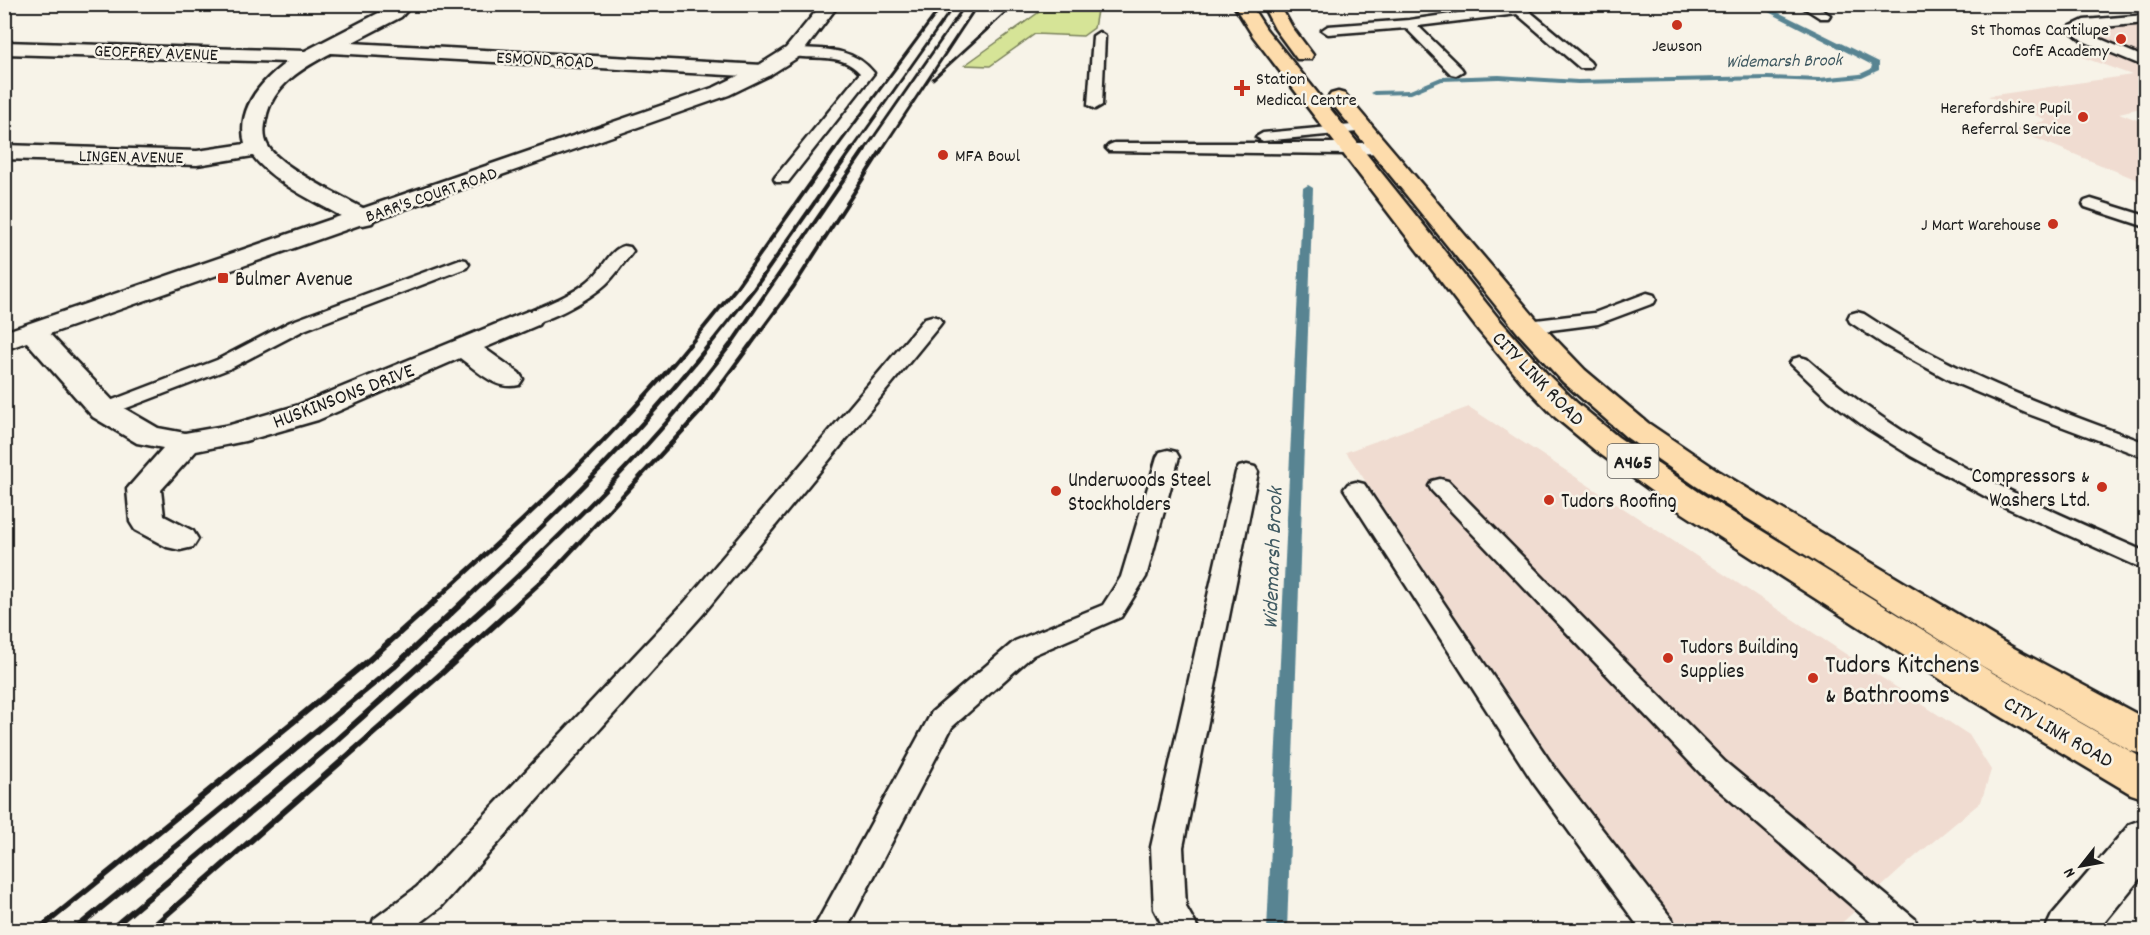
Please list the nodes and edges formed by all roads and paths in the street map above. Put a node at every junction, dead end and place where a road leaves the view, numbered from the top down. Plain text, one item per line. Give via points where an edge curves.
1 (405, 4) edge
2 (831, 4) edge
3 (1240, 4) edge
4 (1270, 4) edge
5 (1803, 4) edge
6 (1525, 8) edge
7 (1824, 15) dead end
8 (2145, 19) edge
9 (1409, 24) junction
10 (1328, 30) dead end
11 (1099, 36) dead end
12 (327, 47) junction
13 (4, 48) edge
14 (793, 52) junction
15 (307, 57) junction
16 (2145, 63) edge
17 (1585, 65) dead end
18 (1456, 70) dead end
19 (763, 71) junction
20 (1095, 105) dead end
21 (1357, 139) junction
22 (1187, 146) junction
23 (1114, 148) dead end
24 (258, 149) junction
25 (4, 152) edge
26 (782, 179) dead end
27 (2091, 204) dead end
28 (363, 218) junction
29 (2145, 222) edge
30 (624, 251) dead end
31 (460, 264) dead end
32 (1647, 299) dead end
33 (1857, 318) dead end
34 (528, 320) joint
35 (932, 322) dead end
36 (1528, 327) junction
37 (33, 333) junction
38 (4, 342) edge
39 (463, 347) junction
40 (1800, 363) dead end
41 (508, 379) dead end
42 (104, 411) junction
43 (185, 443) junction
44 (2145, 451) edge
45 (1168, 457) dead end
46 (1247, 472) dead end
47 (1440, 486) dead end
48 (1356, 489) dead end
49 (180, 539) dead end
50 (2145, 562) edge
51 (2145, 739) edge
52 (2145, 782) edge
53 (2145, 837) edge
54 (386, 930) edge
55 (829, 930) edge
56 (1182, 930) edge
57 (1660, 930) edge
58 (1903, 930) edge
59 (2069, 930) edge

1 - 12 street via 394,14
2 - 14 street, BARR'S COURT ROAD
3 - 21 highway, CITY LINK ROAD / A465 via 1259,32
4 - 21 highway, CITY LINK ROAD / A465
5 - 7 lane
6 - 9 lane
6 - 17 lane
8 - 16 lane via 2073,28
9 - 10 lane
9 - 18 lane
11 - 20 lane
12 - 15 street
12 - 19 street, ESMOND ROAD
13 - 15 street, GEOFFREY AVENUE
14 - 19 street, BARR'S COURT ROAD
14 - 26 lane via 836,53 867,73
15 - 24 street via 275,81 259,103 252,126
19 - 28 street, BARR'S COURT ROAD via 722,91
21 - 22 lane
21 - 22 lane
21 - 36 highway, CITY LINK ROAD / A465
21 - 52 highway, CITY LINK ROAD / A465 via 1489,325 1566,411 1687,500 1979,684
22 - 23 lane
24 - 25 street, LINGEN AVENUE via 196,158
24 - 28 street via 283,170
27 - 29 lane
28 - 37 street, BARR'S COURT ROAD
30 - 34 lane via 601,279 579,296
31 - 42 lane via 297,326 224,364
32 - 36 lane via 1598,318
33 - 44 lane via 1889,342 1945,371
34 - 39 street, HUSKINSONS DRIVE
35 - 54 lane via 694,608 429,897
36 - 51 highway, CITY LINK ROAD / A465 via 1603,403 1700,473 1996,656
37 - 38 street, BARR'S COURT ROAD
37 - 42 street, HUSKINSONS DRIVE
39 - 41 street
39 - 43 street, HUSKINSONS DRIVE via 307,413
40 - 50 lane via 1853,411 1903,441 2039,514
42 - 43 street, HUSKINSONS DRIVE via 148,436
43 - 49 street via 144,489 147,522
45 - 55 lane via 1133,577 1112,611 1024,648 942,720
46 - 56 lane via 1167,847 1170,909
47 - 58 lane via 1715,771
48 - 57 lane via 1543,774
53 - 59 street

